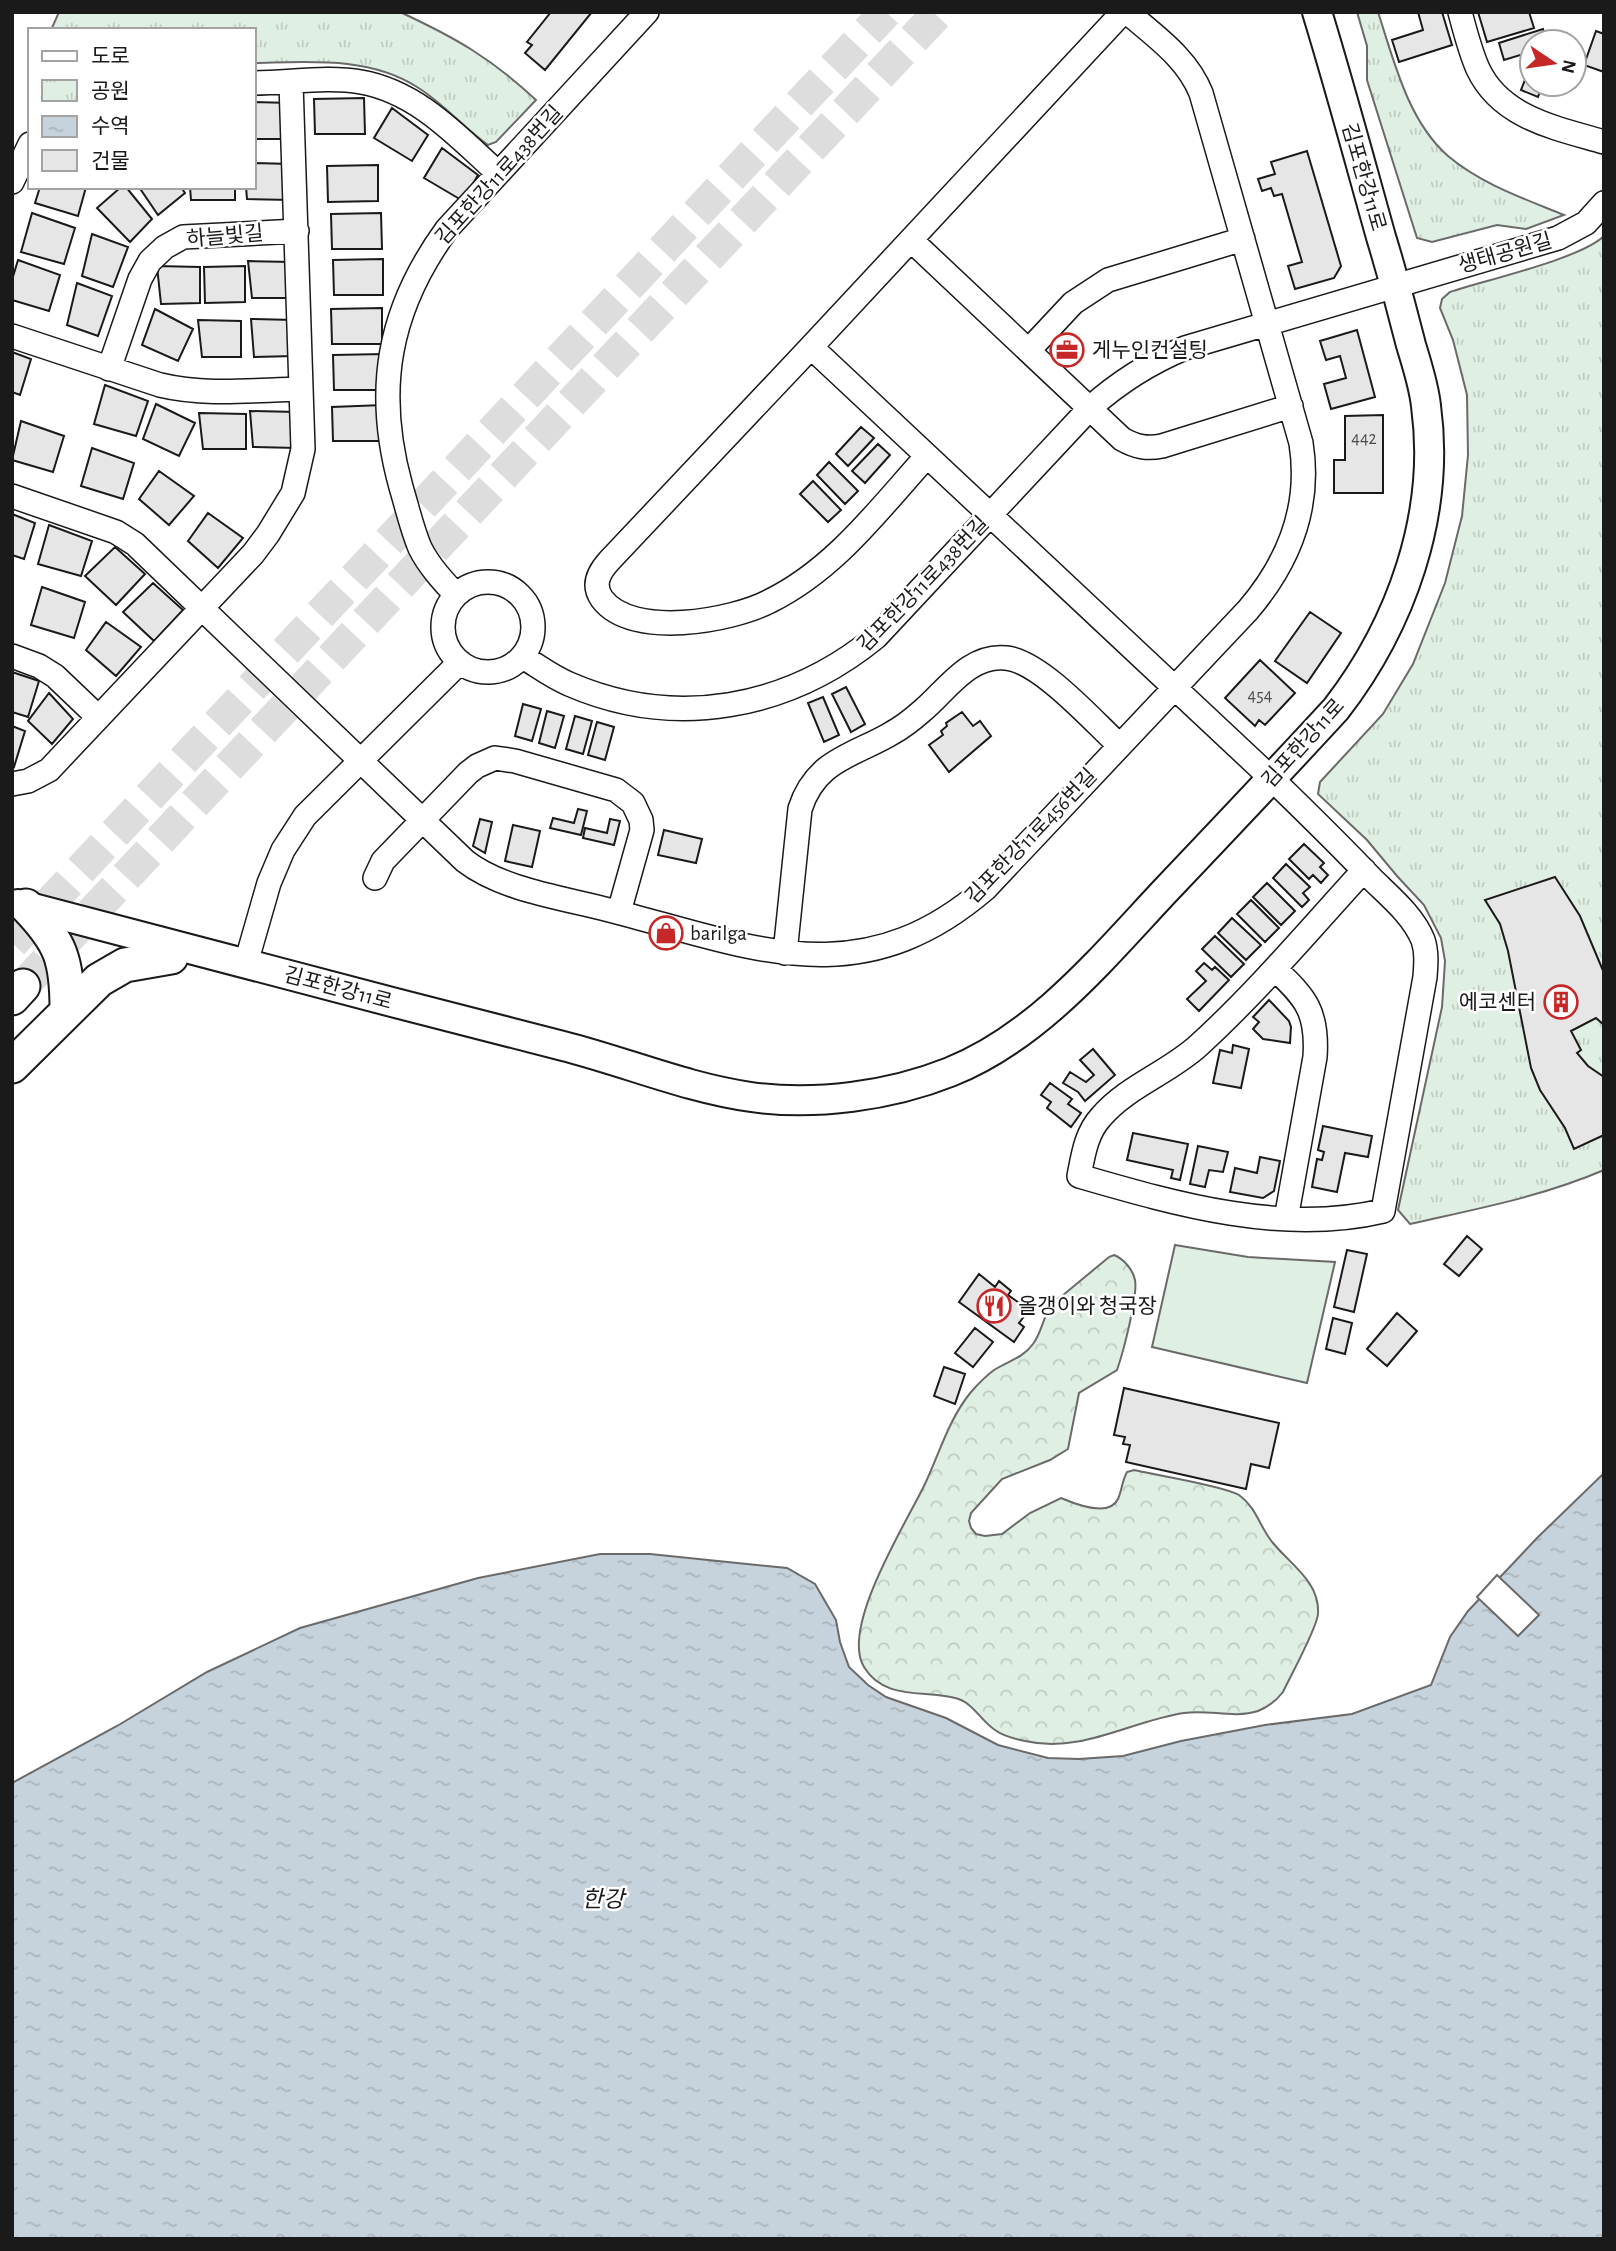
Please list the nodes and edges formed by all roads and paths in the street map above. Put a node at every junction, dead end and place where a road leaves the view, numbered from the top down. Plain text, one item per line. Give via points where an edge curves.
1 (647, 12) edge
2 (1125, 12) edge
3 (1317, 12) edge
4 (1460, 12) edge
5 (256, 83) edge
6 (291, 83) junction
7 (1604, 142) edge
8 (28, 148) edge
9 (498, 173) junction
10 (12, 182) edge
11 (1604, 203) edge
12 (297, 231) junction
13 (1243, 239) junction
14 (911, 240) junction
15 (1395, 285) junction
16 (1269, 323) junction
17 (12, 336) edge
18 (811, 347) junction
19 (1029, 350) junction
20 (109, 369) junction
21 (301, 389) junction
22 (1291, 407) junction
23 (1090, 408) junction
24 (927, 456) junction
25 (12, 496) edge
26 (990, 515) junction
27 (456, 595) junction
28 (202, 608) junction
29 (12, 656) edge
30 (523, 657) junction
31 (460, 662) junction
32 (1176, 687) junction
33 (98, 717) junction
34 (1119, 745) junction
35 (361, 759) junction
36 (1272, 779) junction
37 (12, 784) edge
38 (423, 819) junction
39 (1364, 870) junction
40 (375, 878) dead end
41 (619, 912) junction
42 (24, 913) edge
43 (785, 953) junction
44 (170, 957) junction
45 (246, 963) junction
46 (1275, 969) junction
47 (67, 1009) junction
48 (12, 1066) edge
49 (662, 1076) junction
50 (1286, 1219) junction

1 - 9 street, 김포한강11로438번길
2 - 13 street via 1177,55 1196,80
2 - 14 street
3 - 15 main road, 김포한강11로
4 - 7 street via 1478,68 1505,104 1543,124
5 - 6 street
6 - 9 street via 361,82 390,91 415,102
6 - 12 street
8 - 10 street
9 - 27 street, 김포한강11로438번길 via 429,254 400,313 389,358 388,424 396,471 421,548
11 - 15 street, 생태공원길 via 1586,223 1558,238
12 - 20 street, 하늘빛길 via 183,237 165,247 140,279
12 - 21 street
13 - 16 street
13 - 19 street via 1108,280 1073,303
14 - 18 street
14 - 19 street
15 - 16 street, 김포한강11로438번길
15 - 36 main road, 김포한강11로 via 1429,429 1426,491 1413,561 1392,618 1362,674
16 - 22 street
16 - 23 street, 김포한강11로438번길 via 1167,356 1123,381
17 - 20 street
18 - 24 street
18 - 24 street via 601,569 597,590 606,603 629,616 680,622 728,616 769,602 830,561
19 - 23 street
20 - 21 street via 180,390
21 - 28 street via 303,449 293,493 253,554
22 - 23 street via 1151,448 1122,439
22 - 32 street, 김포한강11로456번길 via 1304,475 1289,545 1262,593
23 - 26 street, 김포한강11로438번길
24 - 26 street
25 - 28 street via 116,532 135,544
26 - 30 street, 김포한강11로438번길 via 898,616 859,651 816,679 767,697 709,707 636,704 569,684
26 - 32 street
27 - 30 street via 480,582 507,585 518,593 532,616 533,632
27 - 31 street via 443,623 444,639
28 - 33 street
28 - 35 street
29 - 33 street via 55,676
30 - 31 street via 507,669 492,672 476,671
31 - 35 street
32 - 34 street, 김포한강11로456번길
32 - 36 street
33 - 37 street via 49,770
34 - 43 street, 김포한강11로456번길 via 985,889 956,912 917,933 871,949 830,955
34 - 43 street via 1028,665 993,658 968,668 908,722 835,763 808,788 800,809
35 - 38 street, 김포한강11로456번길
35 - 45 street via 305,816 283,850
36 - 39 street
36 - 49 main road, 김포한강11로 via 1050,1011 951,1072 871,1095 813,1100 752,1097
38 - 40 street via 383,861
38 - 41 street, 김포한강11로456번길 via 485,875
38 - 41 street via 477,766 495,758 616,790 633,803 642,830
39 - 46 street
39 - 50 street via 1422,937 1426,961 1383,1211 1357,1217
41 - 43 street, 김포한강11로456번길 via 728,943
42 - 44 main road, 김포한강11로
42 - 45 main road, 김포한강11로
42 - 47 highway via 60,951 67,974
44 - 47 highway via 111,972
44 - 49 main road, 김포한강11로 via 600,1065
45 - 49 main road, 김포한강11로 via 603,1056
46 - 50 street via 1308,1003 1317,1038
46 - 50 street via 1198,1046 1100,1117 1088,1138 1079,1176 1203,1209
47 - 48 highway

